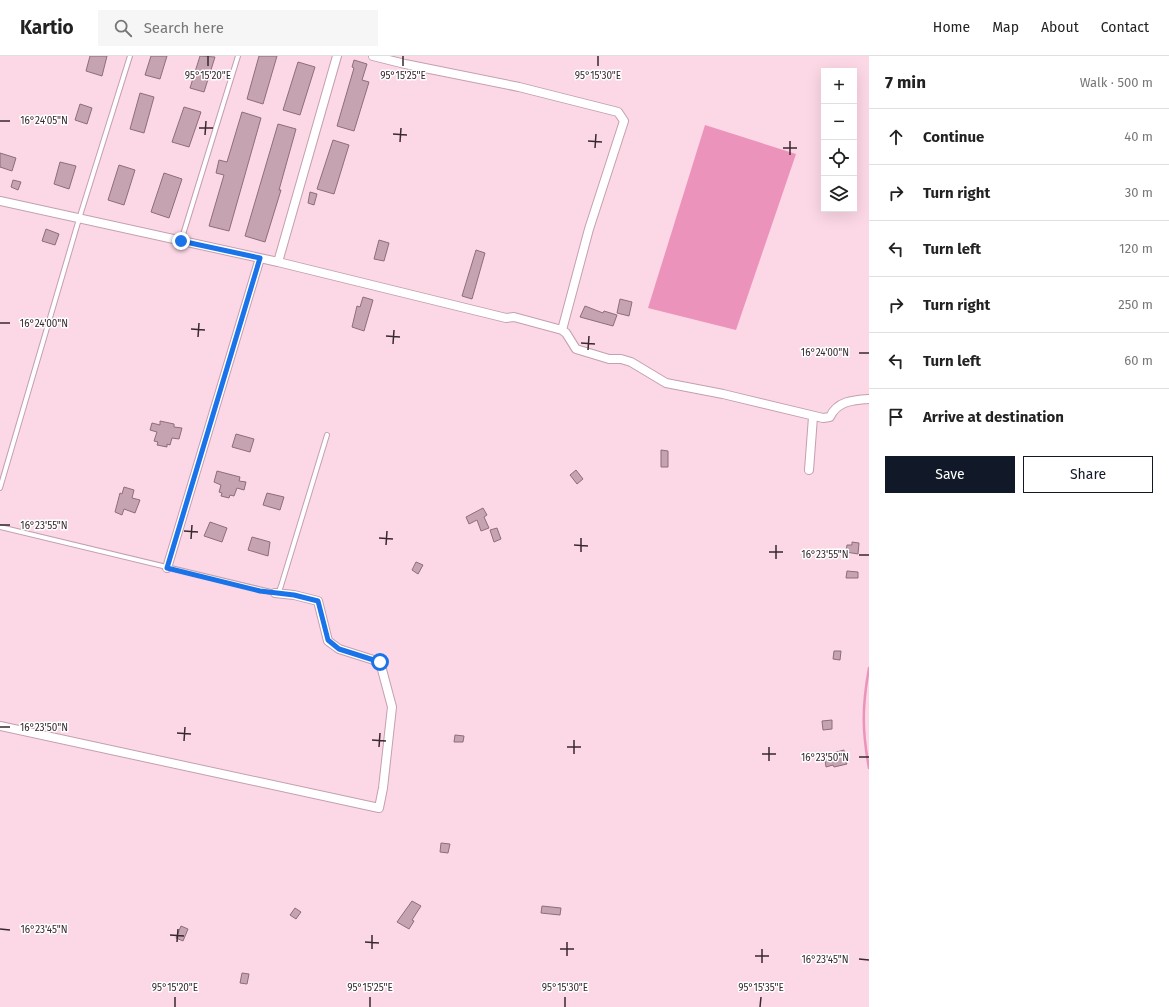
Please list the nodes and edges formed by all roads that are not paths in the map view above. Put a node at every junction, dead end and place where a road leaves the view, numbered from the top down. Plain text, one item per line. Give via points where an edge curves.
1 (130, 56) edge
2 (238, 56) edge
3 (337, 56) edge
4 (373, 56) edge
5 (0, 201) edge
6 (79, 219) junction
7 (181, 241) junction
8 (260, 258) junction
9 (278, 262) junction
10 (562, 330) junction
11 (869, 399) edge
12 (813, 417) junction
13 (327, 435) dead end
14 (809, 466) dead end
15 (0, 488) edge
16 (0, 527) edge
17 (167, 568) junction
18 (275, 593) junction
19 (0, 726) edge

1 - 6 lane
2 - 7 lane
3 - 9 street
4 - 10 street via 519,86 618,112 624,121 589,229
5 - 6 street
6 - 7 street
6 - 15 lane
7 - 8 street
8 - 9 street
8 - 17 street
9 - 10 street
10 - 12 street via 576,349 631,362 666,383 724,394
11 - 12 street via 844,402 833,410 830,417
12 - 14 street
13 - 18 lane via 281,586
16 - 17 lane
17 - 18 lane
18 - 19 street via 318,601 328,640 339,649 380,662 392,707 384,788 379,808

